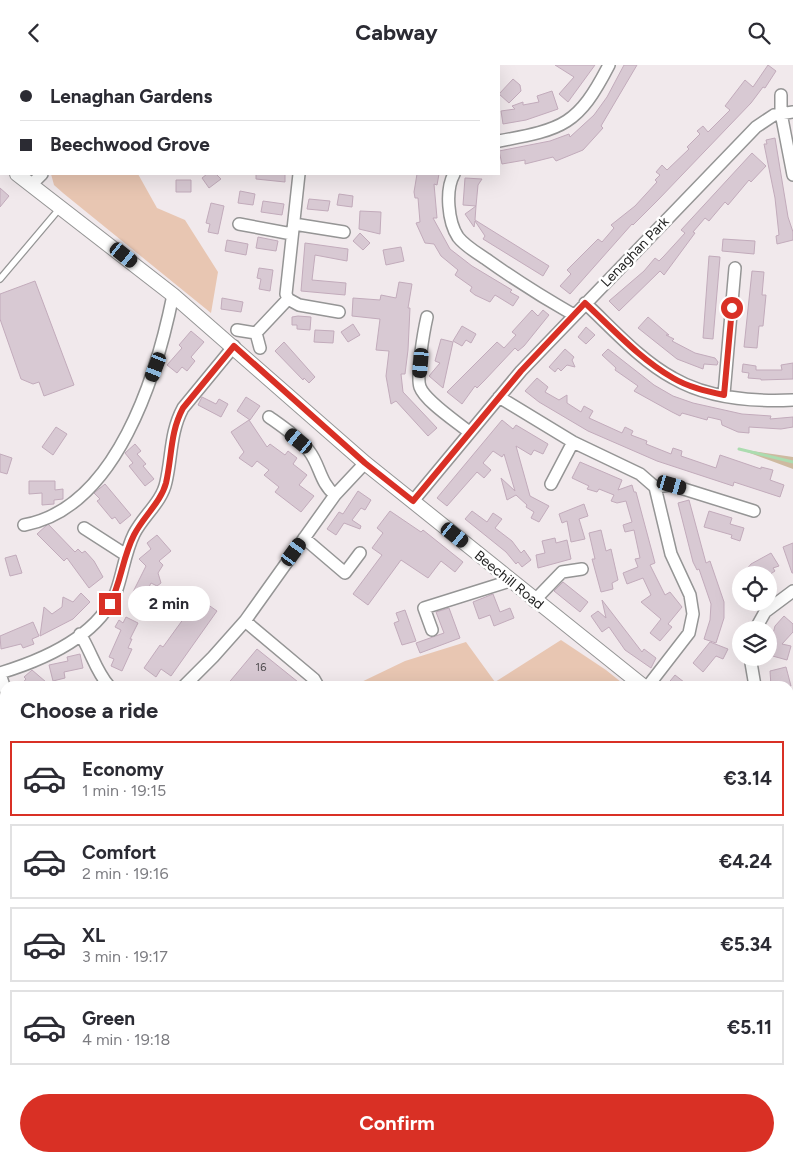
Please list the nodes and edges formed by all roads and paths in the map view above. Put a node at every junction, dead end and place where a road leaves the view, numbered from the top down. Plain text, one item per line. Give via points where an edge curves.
1 (609, 65) edge
2 (782, 95) dead end
3 (787, 112) edge
4 (500, 141) edge
5 (18, 175) edge
6 (41, 175) edge
7 (299, 175) edge
8 (454, 175) edge
9 (793, 175) edge
10 (31, 185) junction
11 (60, 208) junction
12 (239, 224) dead end
13 (293, 229) junction
14 (344, 232) dead end
15 (735, 268) dead end
16 (0, 279) edge
17 (174, 295) junction
18 (288, 299) junction
19 (585, 303) junction
20 (338, 312) dead end
21 (574, 315) junction
22 (427, 317) dead end
23 (237, 330) dead end
24 (256, 333) junction
25 (234, 346) junction
26 (260, 348) dead end
27 (724, 395) junction
28 (499, 397) junction
29 (793, 399) edge
30 (269, 417) dead end
31 (470, 432) junction
32 (573, 442) junction
33 (365, 463) junction
34 (551, 484) dead end
35 (655, 487) junction
36 (334, 495) junction
37 (413, 501) junction
38 (754, 511) dead end
39 (24, 525) dead end
40 (84, 528) dead end
41 (304, 538) junction
42 (360, 553) dead end
43 (126, 555) junction
44 (582, 569) dead end
45 (510, 581) junction
46 (793, 591) edge
47 (534, 601) junction
48 (245, 621) junction
49 (760, 621) edge
50 (432, 630) dead end
51 (80, 634) junction
52 (752, 666) edge
53 (0, 674) edge
54 (105, 681) edge
55 (189, 681) edge
56 (315, 681) edge
57 (637, 681) edge
58 (652, 681) edge
59 (754, 681) edge

1 - 4 street via 585,105 568,122 543,132
2 - 3 street
3 - 9 street
3 - 19 street, Lenaghan Park via 769,117 756,127
5 - 10 street, Beechill Road
6 - 10 street
7 - 13 street
8 - 21 street via 450,209 459,239 503,272
10 - 11 street, Beechill Road
11 - 16 lane
11 - 17 street, Beechill Road
12 - 13 street
13 - 14 street
13 - 18 street via 286,286
15 - 27 street
17 - 25 street, Beechill Road
17 - 39 street via 156,367 114,454 93,483 71,505 45,519
18 - 20 street via 299,305
18 - 24 street
19 - 21 street, Lenaghan Park
19 - 27 street via 672,378
21 - 28 street, Lenaghan Park
22 - 31 street via 419,385 424,395
23 - 24 street
24 - 26 street
25 - 33 street, Beechill Road
25 - 43 street via 177,420 163,492 140,523
27 - 29 street via 764,400
28 - 31 street, Lenaghan Park
28 - 32 street
30 - 36 street via 308,450 320,478
31 - 37 street, Lenaghan Park
32 - 34 street
32 - 35 street via 640,474
33 - 36 street
33 - 37 street, Beechill Road
35 - 38 street via 672,485
35 - 58 street via 672,553 690,595 693,614 689,633
36 - 41 street
37 - 45 street, Beechill Road
40 - 43 street
41 - 42 street via 345,573
41 - 48 street
43 - 51 street via 110,604 95,624
44 - 47 street via 562,572
45 - 47 street, Beechill Road
45 - 50 street via 424,608
46 - 49 street via 765,612
47 - 57 street, Beechill Road
48 - 55 street
48 - 56 street
51 - 53 street via 36,659
51 - 54 street
52 - 59 street

